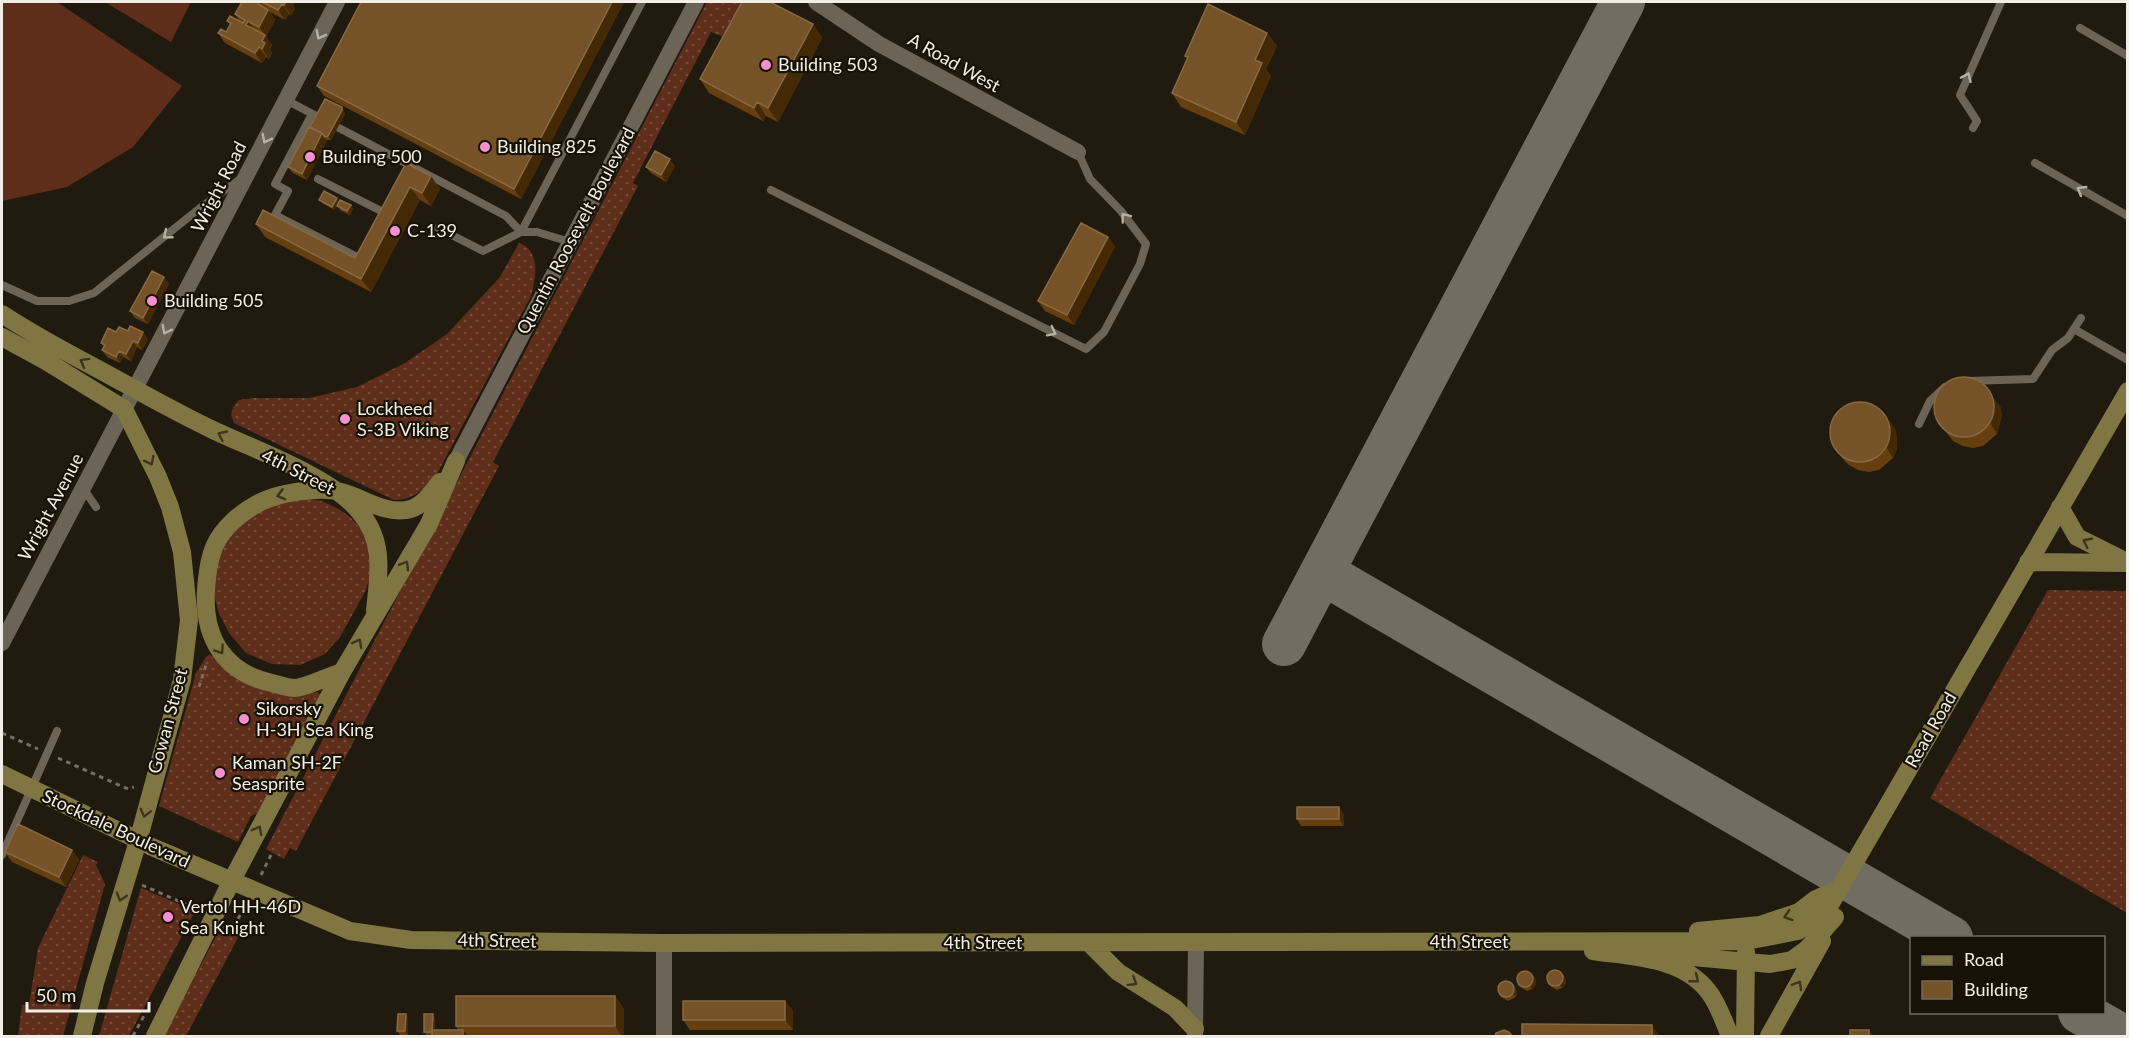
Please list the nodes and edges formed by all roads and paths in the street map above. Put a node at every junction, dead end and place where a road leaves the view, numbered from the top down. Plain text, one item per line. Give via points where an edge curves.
1 (337, 2) edge
2 (642, 2) edge
3 (696, 2) edge
4 (816, 2) edge
5 (2001, 2) edge
6 (2080, 28) dead end
7 (2127, 56) edge
8 (286, 100) junction
9 (312, 114) junction
10 (1974, 128) dead end
11 (1078, 152) joint
12 (2035, 163) dead end
13 (412, 166) junction
14 (247, 175) junction
15 (407, 176) edge
16 (318, 179) dead end
17 (771, 190) dead end
18 (392, 205) edge
19 (387, 214) junction
20 (2127, 216) edge
21 (382, 224) edge
22 (438, 228) dead end
23 (521, 232) junction
24 (570, 242) junction
25 (368, 251) edge
26 (2, 285) edge
27 (2, 314) edge
28 (2081, 318) dead end
29 (2074, 329) junction
30 (2, 337) edge
31 (2127, 360) edge
32 (1963, 381) edge
33 (1951, 382) edge
34 (135, 390) junction
35 (2127, 391) edge
36 (124, 409) junction
37 (1919, 424) dead end
38 (456, 461) junction
39 (83, 487) junction
40 (339, 491) junction
41 (96, 507) dead end
42 (2060, 507) junction
43 (182, 552) junction
44 (2028, 562) junction
45 (2127, 563) edge
46 (205, 608) junction
47 (374, 615) junction
48 (2, 643) edge
49 (342, 672) junction
50 (182, 680) junction
51 (57, 731) dead end
52 (2, 733) edge
53 (47, 753) junction
54 (2, 774) edge
55 (139, 784) dead end
56 (32, 789) junction
57 (138, 841) junction
58 (2, 855) edge
59 (231, 882) junction
60 (141, 885) dead end
61 (1839, 889) junction
62 (200, 910) dead end
63 (1835, 917) junction
64 (1746, 941) junction
65 (1538, 942) junction
66 (664, 943) junction
67 (1089, 943) junction
68 (1196, 943) junction
69 (1746, 963) junction
70 (150, 1005) dead end
71 (1195, 1033) edge
72 (82, 1036) edge
73 (133, 1036) edge
74 (155, 1036) edge
75 (664, 1036) edge
76 (1730, 1036) edge
77 (1745, 1036) edge
78 (1769, 1036) edge

1 -> 8 street, Wright Road
2 - 23 lane
3 - 24 street, Quentin Roosevelt Boulevard
4 - 11 street, A Road West via 865,36
10 -> 5 lane via 1977,121 1960,95
6 - 7 lane
8 - 9 lane
8 -> 14 street, Wright Road
9 - 13 lane
9 - 25 lane via 275,184 288,191 275,215 363,260
17 -> 11 lane via 1086,349 1104,332 1140,264 1146,244 1090,179
20 -> 12 lane
13 - 15 lane
13 - 23 lane via 506,216
14 -> 26 lane via 94,293 69,301 37,301
14 -> 34 street, Wright Road
16 - 19 lane
18 - 19 lane
19 - 21 lane
22 - 23 lane via 483,251
23 - 24 lane via 537,232
24 - 38 street, Quentin Roosevelt Boulevard
34 -> 27 main road, 4th Street
28 - 29 lane
29 - 31 lane
29 - 32 lane via 2052,350 2033,379
30 - 36 main road
33 - 37 lane via 1930,401
34 - 36 street, Wright Avenue
40 -> 34 main road, 4th Street
35 - 42 main road, Read Road
36 - 39 street, Wright Avenue
36 -> 43 main road, Gowan Street via 158,477
38 - 40 main road via 425,502 408,510 392,511
47 -> 38 main road via 429,524
39 - 41 lane
39 - 48 street, Wright Avenue
40 -> 46 main road via 280,494 257,504 229,525 215,545 207,574
40 - 47 main road, 4th Street via 359,510 376,541 380,567
42 - 44 main road, Read Road
45 -> 42 main road via 2077,537
43 - 46 main road
43 - 50 main road, Gowan Street via 189,620
44 - 45 main road
44 - 61 main road, Read Road
46 -> 49 main road via 213,640 224,657 243,673 296,688
46 - 50 main road
49 -> 47 main road
59 -> 49 main road
50 -> 57 main road, Gowan Street
51 - 53 lane
52 - 53 path
53 - 55 path via 128,789
53 - 56 lane
54 - 56 main road, Stockdale Boulevard
56 - 57 main road, Stockdale Boulevard
56 - 58 lane
57 - 59 main road, Stockdale Boulevard
57 -> 72 main road, Gowan Street
59 - 66 main road, 4th Street via 351,931 411,940
59 - 74 main road
60 - 62 path
61 - 63 main road
61 - 64 main road, Read Road via 1827,910 1798,931
61 -> 65 main road via 1799,912 1760,925
63 - 69 main road via 1792,960
78 -> 63 main road
64 - 65 main road, 4th Street
64 - 69 main road
65 - 68 main road, 4th Street
65 - 69 main road
65 -> 76 main road via 1679,967 1709,992
66 - 67 main road, 4th Street
66 - 75 street
67 - 68 main road, 4th Street
67 -> 71 main road via 1118,972 1175,1008
68 - 71 street
69 - 77 main road
70 - 73 path

